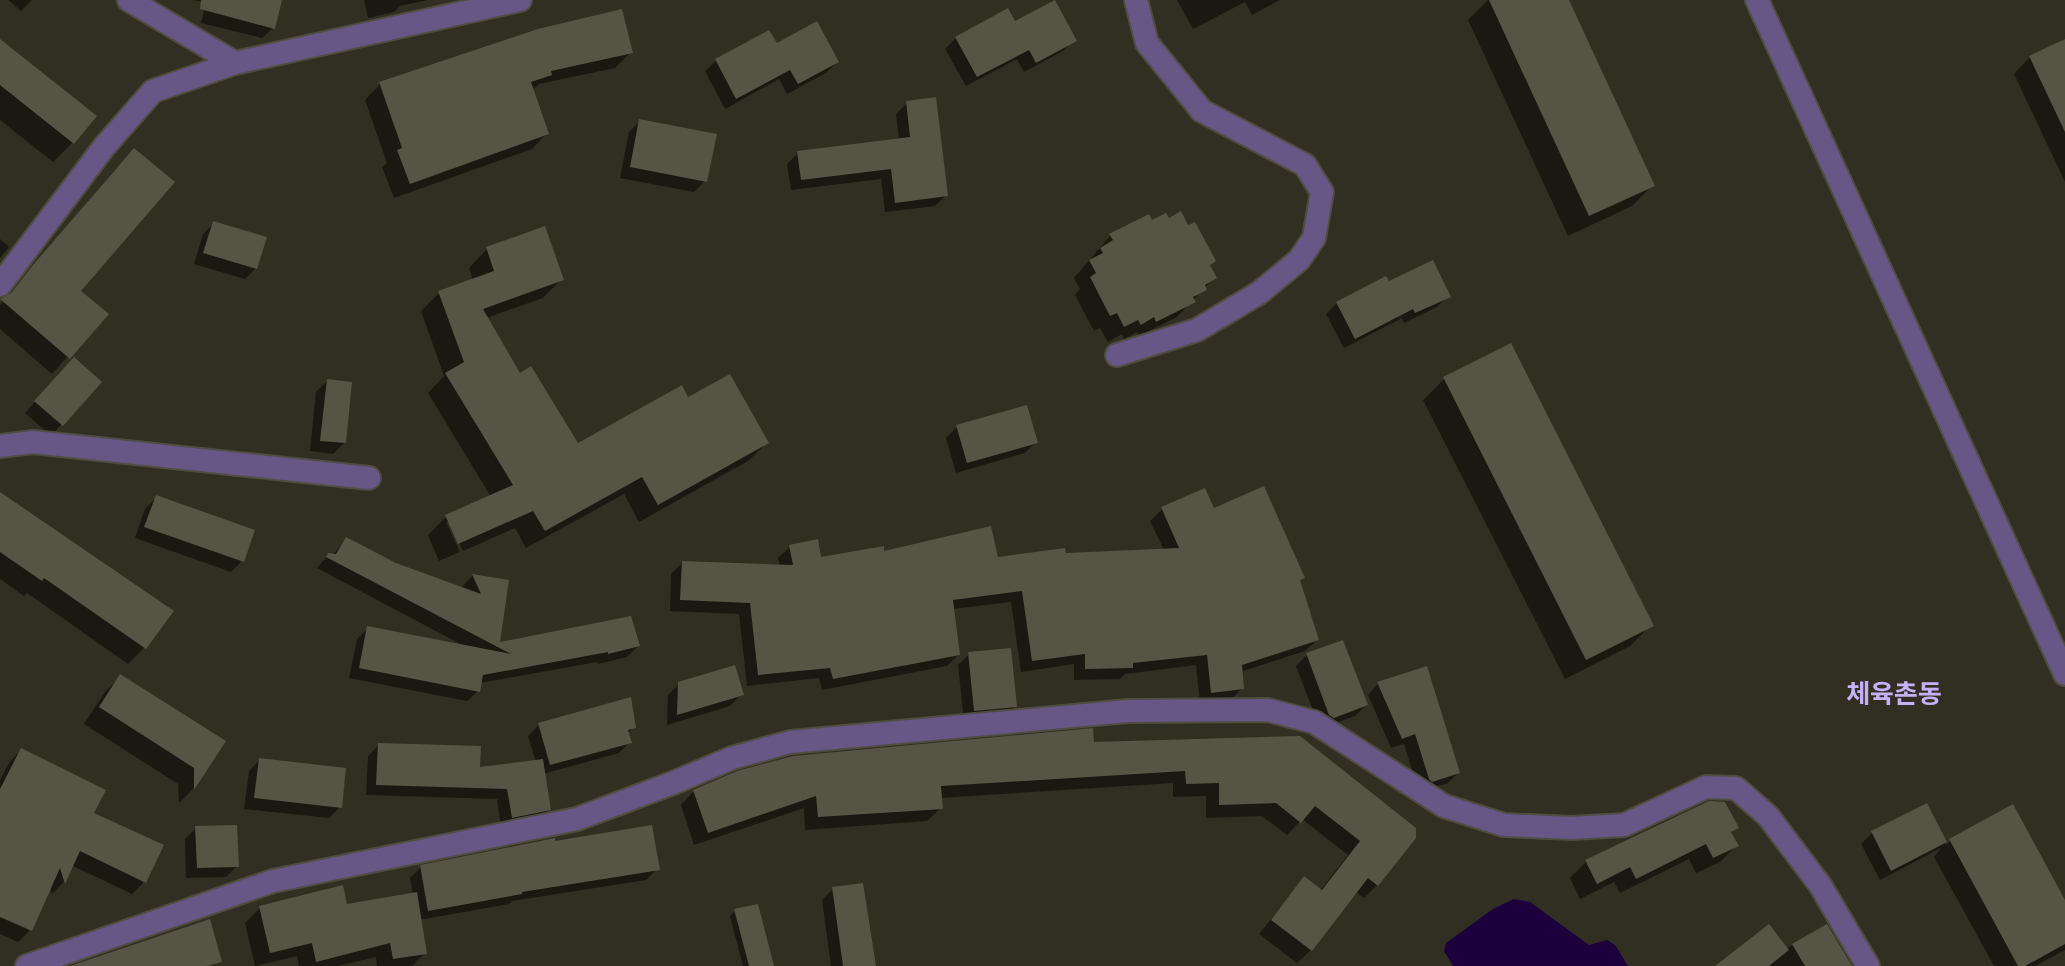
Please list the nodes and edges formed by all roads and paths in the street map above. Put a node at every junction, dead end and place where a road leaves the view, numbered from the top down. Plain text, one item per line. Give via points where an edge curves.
1 (129, 0) edge
2 (520, 0) edge
3 (1136, 0) edge
4 (1757, 0) edge
5 (235, 63) junction
6 (0, 285) edge
7 (1117, 355) dead end
8 (0, 446) edge
9 (369, 478) dead end
10 (2065, 674) edge
11 (27, 966) edge
12 (1868, 966) edge

1 - 5 street
2 - 5 street
3 - 7 street via 1147,43 1202,111 1305,165 1322,192 1314,238 1299,260 1259,293 1197,330
4 - 10 street
5 - 6 street via 153,91
8 - 9 street via 33,442
11 - 12 street via 273,881 577,819 732,758 790,742 1128,711 1268,710 1314,722 1444,806 1504,825 1624,825 1706,787 1736,788 1768,816 1820,885

